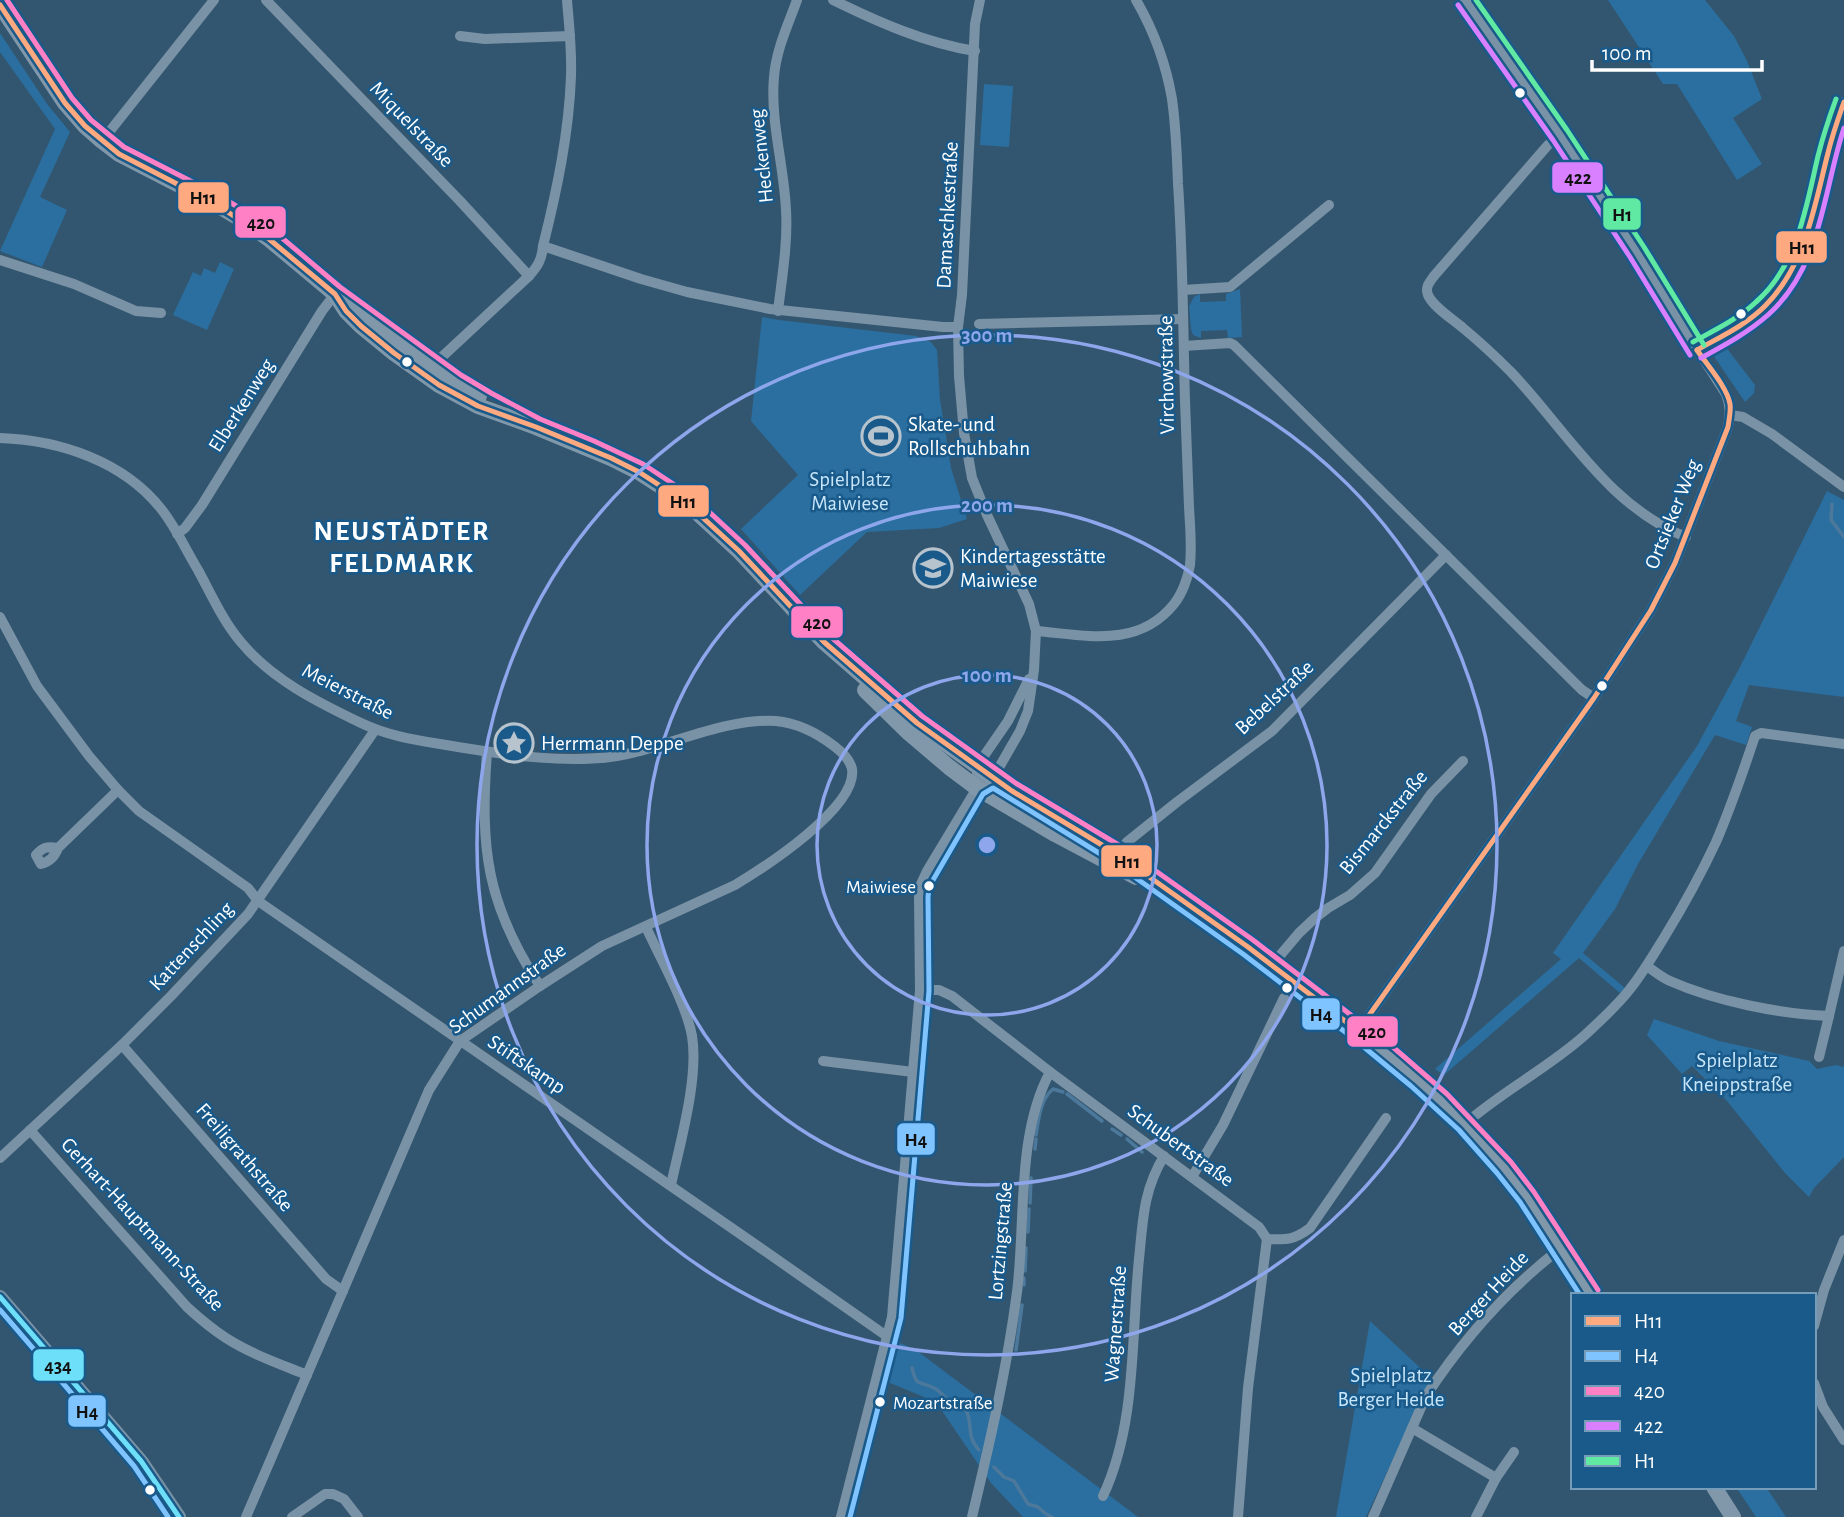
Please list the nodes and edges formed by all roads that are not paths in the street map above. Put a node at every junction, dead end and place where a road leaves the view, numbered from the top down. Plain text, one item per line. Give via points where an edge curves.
1 (214, 0) edge
2 (266, 0) edge
3 (567, 0) edge
4 (797, 0) edge
5 (833, 0) edge
6 (980, 0) edge
7 (1136, 0) edge
8 (1465, 0) edge
9 (0, 5) edge
10 (460, 36) dead end
11 (570, 36) junction
12 (975, 51) junction
13 (1844, 102) edge
14 (1560, 135) junction
15 (102, 141) junction
16 (1329, 205) dead end
17 (543, 246) junction
18 (0, 260) edge
19 (529, 276) junction
20 (1184, 290) junction
21 (335, 294) junction
22 (778, 311) junction
23 (161, 313) dead end
24 (1184, 319) junction
25 (979, 324) dead end
26 (958, 327) junction
27 (1184, 346) junction
28 (1697, 350) junction
29 (428, 370) junction
30 (1730, 415) junction
31 (0, 439) edge
32 (1844, 488) edge
33 (177, 534) junction
34 (1686, 537) junction
35 (1446, 555) junction
36 (0, 617) edge
37 (1036, 631) junction
38 (824, 642) junction
39 (1034, 670) junction
40 (1594, 698) junction
41 (375, 730) junction
42 (1844, 744) edge
43 (487, 752) junction
44 (1463, 761) dead end
45 (852, 765) joint
46 (977, 766) junction
47 (993, 778) junction
48 (978, 788) junction
49 (118, 790) junction
50 (58, 848) dead end
51 (1117, 855) junction
52 (1173, 895) junction
53 (258, 901) junction
54 (646, 927) junction
55 (1844, 951) edge
56 (1272, 965) junction
57 (1647, 966) junction
58 (540, 986) junction
59 (920, 990) junction
60 (1284, 998) dead end
61 (1829, 1016) junction
62 (1358, 1031) junction
63 (460, 1041) junction
64 (122, 1045) junction
65 (1819, 1056) dead end
66 (823, 1061) dead end
67 (912, 1072) junction
68 (1050, 1072) junction
69 (1386, 1118) dead end
70 (1465, 1124) junction
71 (30, 1130) junction
72 (1164, 1156) junction
73 (0, 1157) edge
74 (1192, 1177) junction
75 (671, 1185) junction
76 (1267, 1239) junction
77 (1844, 1240) edge
78 (1561, 1248) junction
79 (342, 1291) junction
80 (1590, 1293) edge
81 (0, 1297) edge
82 (1816, 1319) edge
83 (888, 1337) junction
84 (307, 1375) junction
85 (1816, 1388) edge
86 (1412, 1428) junction
87 (1844, 1440) edge
88 (1514, 1452) dead end
89 (1496, 1478) junction
90 (1715, 1489) edge
91 (1103, 1496) dead end
92 (1731, 1516) edge
93 (178, 1517) edge
94 (246, 1517) edge
95 (292, 1517) edge
96 (358, 1517) edge
97 (841, 1517) edge
98 (972, 1517) edge
99 (1238, 1517) edge
100 (1373, 1517) edge
101 (1476, 1517) edge

1 - 15 street
2 - 19 street, Miquelstraße
3 - 11 street
4 - 22 street, Heckenweg via 774,74 787,234
5 - 12 street via 897,29
6 - 12 street, Damaschkestraße
7 - 20 street, Virchowstraße via 1157,40 1172,101
8 - 14 street
9 - 15 main road via 65,103
10 - 11 street
11 - 17 street via 572,75 565,142
12 - 26 street, Damaschkestraße
13 - 28 street via 1796,263 1754,316
14 - 28 street
14 - 34 street via 1434,276 1427,292 1511,372 1612,488 1633,507
15 - 21 main road via 241,219
16 - 20 street via 1230,287
17 - 19 street
17 - 22 street via 687,292
18 - 23 street via 74,284 136,311
19 - 29 street
20 - 24 street, Virchowstraße
21 - 29 main road
21 - 33 street, Elberkenweg via 202,505
22 - 26 street
24 - 25 street
24 - 27 street, Virchowstraße
26 - 37 street, Damaschkestraße via 964,433 972,478
27 - 35 street via 1234,345
27 - 37 street, Virchowstraße via 1190,567 1180,595 1164,615 1130,634 1100,637
28 - 30 street via 1726,394
29 - 38 main road via 536,427 639,472 688,504 733,544
30 - 32 street via 1743,416 1772,434
30 - 34 street, Ortsieker Weg
31 - 33 street, Meierstraße via 54,445 116,471 150,496
33 - 41 street, Meierstraße via 231,629 255,658 329,708
34 - 40 street, Ortsieker Weg via 1651,610
35 - 40 street
35 - 51 street, Bebelstraße via 1272,731 1177,802
36 - 49 street, Stiftskamp via 50,706
37 - 39 street, Damaschkestraße
38 - 46 main road via 917,723
38 - 48 main road via 883,709
39 - 46 street, Damaschkestraße via 1008,721
39 - 47 street, Damaschkestraße via 1028,711
40 - 62 street, Ortsieker Weg
41 - 43 street, Meierstraße
41 - 53 street, Kattenschling
42 - 57 street via 1761,733 1755,736 1716,842
43 - 45 street, Meierstraße via 592,759 744,722 776,721 809,730 838,749
43 - 58 street via 483,812 488,868 509,933
44 - 56 street, Bismarckstraße via 1431,794 1375,873 1299,933
45 - 54 street, Schumannstraße via 850,786 818,825 735,885
46 - 47 main road
46 - 48 street
47 - 48 street
47 - 51 main road
48 - 52 main road via 1098,858
48 - 59 street via 921,884
49 - 50 street
49 - 53 street, Stiftskamp via 139,811 248,888
51 - 52 main road
52 - 56 main road
53 - 63 street, Stiftskamp
53 - 64 street, Kattenschling
54 - 58 street, Schumannstraße via 586,955
54 - 75 street via 683,1008 694,1049
55 - 61 street
56 - 62 main road
57 - 61 street via 1671,981 1712,995
57 - 70 street via 1583,1036
58 - 63 street, Schumannstraße
59 - 67 street
59 - 68 street, Schubertstraße via 939,990 952,996
60 - 74 street via 1223,1125
61 - 65 street
62 - 70 main road
63 - 75 street, Stiftskamp
63 - 79 street, Schumannstraße via 429,1090
64 - 71 street, Kattenschling
64 - 79 street, Freiligrathstraße via 326,1279
66 - 67 street
67 - 83 street
68 - 72 street, Schubertstraße
68 - 98 street, Lortzingstraße via 1030,1125 1017,1289 996,1416
69 - 76 street via 1310,1228 1288,1240
70 - 78 main road via 1504,1167
71 - 73 street, Kattenschling
71 - 84 street, Gerhart-Hauptmann-Straße via 206,1324 247,1350
72 - 74 street, Schubertstraße
72 - 91 street, Wagnerstraße via 1143,1210 1127,1407
74 - 76 street, Schubertstraße via 1259,1227
75 - 83 street, Stiftskamp
76 - 99 street
77 - 82 street
78 - 80 main road
78 - 86 street, Berger Heide via 1482,1324 1436,1381
79 - 84 street, Schumannstraße
81 - 93 street via 141,1461
83 - 97 street
84 - 94 street, Schumannstraße
85 - 87 street
86 - 89 street
86 - 100 street, Berger Heide
88 - 89 street
89 - 101 street
90 - 92 main road
95 - 96 street via 325,1494 344,1499

